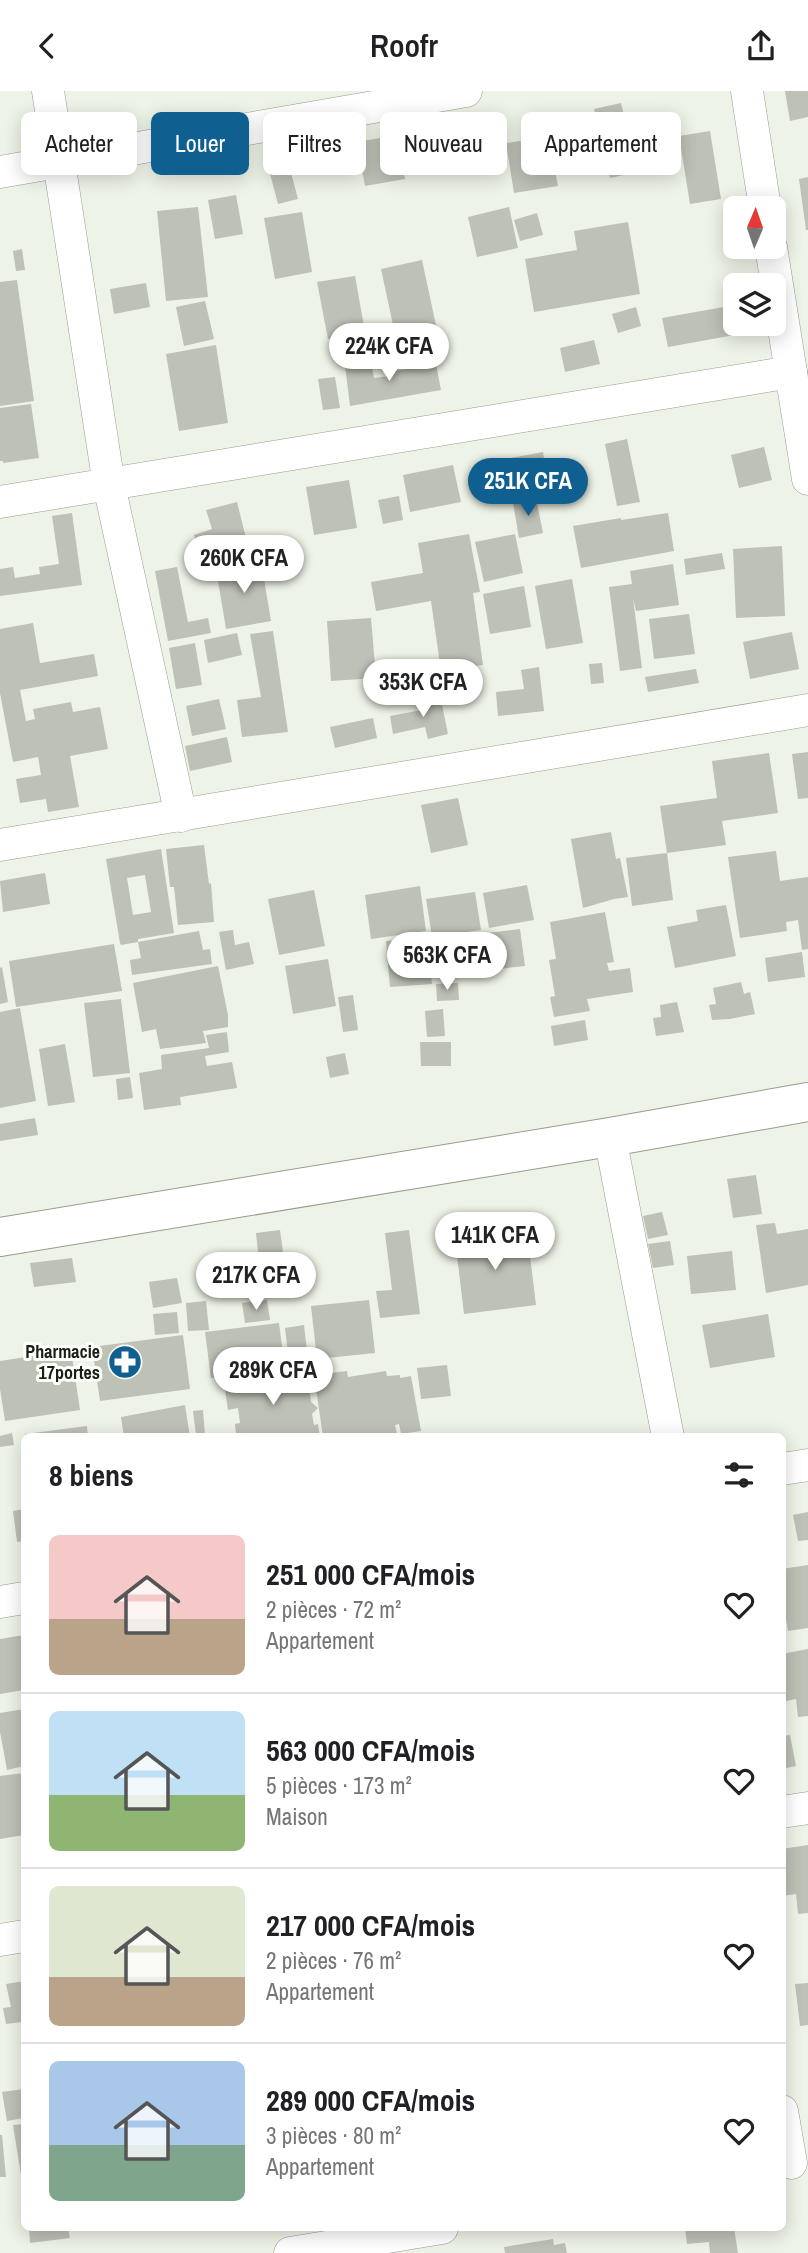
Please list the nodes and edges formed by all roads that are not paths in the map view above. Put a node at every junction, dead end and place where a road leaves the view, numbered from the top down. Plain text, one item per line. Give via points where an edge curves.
1 (48, 91) edge
2 (466, 91) edge
3 (747, 91) edge
4 (51, 112) edge
5 (137, 149) edge
6 (21, 169) edge
7 (0, 172) edge
8 (61, 175) edge
9 (763, 196) edge
10 (773, 259) edge
11 (791, 372) junction
12 (808, 479) edge
13 (109, 485) junction
14 (0, 502) edge
15 (808, 710) edge
16 (181, 816) junction
17 (0, 845) edge
18 (808, 1102) edge
19 (610, 1137) junction
20 (0, 1237) edge
21 (667, 1433) edge
22 (808, 1465) edge
23 (786, 1468) edge
24 (21, 1598) edge
25 (0, 1602) edge
26 (808, 1808) edge
27 (786, 1811) edge
28 (21, 1936) edge
29 (0, 1940) edge
30 (786, 2128) edge
31 (794, 2162) edge
32 (434, 2231) edge
33 (396, 2245) edge
34 (290, 2253) edge

1 - 4 street
2 - 5 street
3 - 9 street
6 - 7 street
8 - 13 street
10 - 11 street
11 - 12 street
11 - 13 street
13 - 14 street
13 - 16 street
15 - 16 street
16 - 17 street
18 - 19 street
19 - 20 street
19 - 21 street
22 - 23 street
24 - 25 street
26 - 27 street
28 - 29 street
30 - 31 street
32 - 33 street
33 - 34 street

